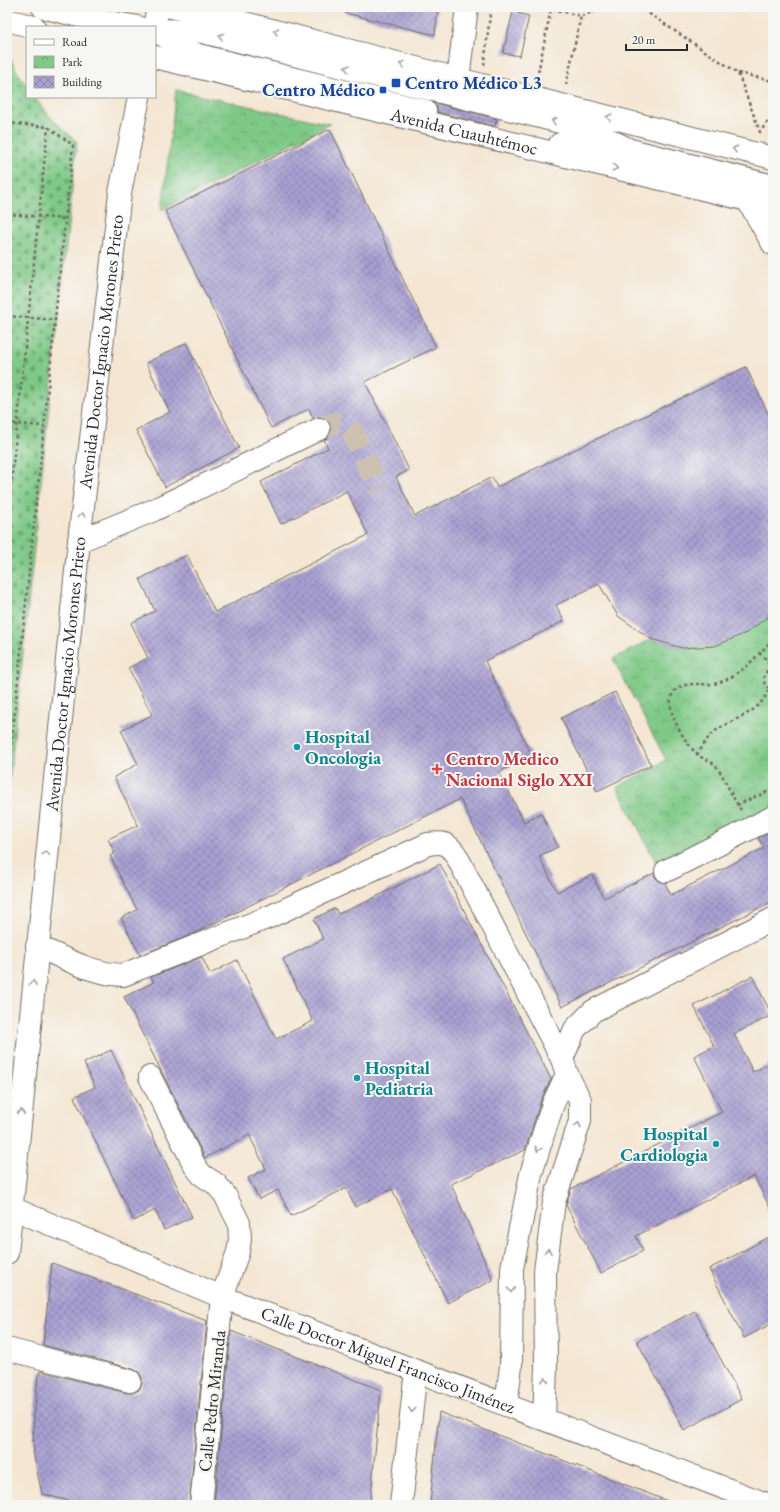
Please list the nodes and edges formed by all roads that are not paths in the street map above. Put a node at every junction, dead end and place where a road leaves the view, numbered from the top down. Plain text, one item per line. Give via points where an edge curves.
1 (44, 7) edge
2 (158, 7) edge
3 (171, 7) edge
4 (467, 7) edge
5 (7, 20) edge
6 (30, 26) edge
7 (132, 26) edge
8 (155, 26) edge
9 (156, 29) edge
10 (156, 57) edge
11 (458, 79) junction
12 (139, 98) edge
13 (773, 158) edge
14 (773, 186) edge
15 (747, 199) junction
16 (773, 206) edge
17 (773, 244) edge
18 (319, 429) tunnel mouth
19 (79, 541) junction
20 (773, 816) edge
21 (666, 871) dead end
22 (773, 919) edge
23 (37, 946) junction
24 (564, 1066) junction
25 (150, 1078) dead end
26 (9, 1206) edge
27 (7, 1253) edge
28 (222, 1297) junction
29 (7, 1349) edge
30 (416, 1371) junction
31 (130, 1381) dead end
32 (506, 1405) junction
33 (544, 1419) junction
34 (201, 1505) edge
35 (401, 1505) edge
36 (769, 1505) edge

1 - 7 main road
2 - 8 main road
11 -> 3 main road via 218,16
4 - 11 main road
5 - 6 main road
9 - 14 main road via 199,31 588,129 630,150
10 -> 15 main road, Avenida Cuauhtémoc
13 -> 11 main road
19 -> 12 main road, Avenida Doctor Ignacio Morones Prieto via 120,194
15 - 16 main road, Avenida Cuauhtémoc
15 - 17 main road
18 - 19 main road via 154,510
23 -> 19 main road, Avenida Doctor Ignacio Morones Prieto
20 - 21 main road
22 - 24 main road via 593,1011 575,1029
23 - 24 main road via 81,966 108,975 123,976 269,917 428,844 440,842 449,846 456,855
26 -> 23 main road, Avenida Doctor Ignacio Morones Prieto
24 -> 32 main road via 531,1174 512,1268 510,1366
33 -> 24 main road via 545,1271 554,1202 580,1121 580,1100
25 - 28 main road, Calle Pedro Miranda via 195,1166 225,1195 239,1223 238,1252
26 - 27 main road, Avenida Doctor Ignacio Morones Prieto
26 - 28 main road, Calle Doctor Miguel Francisco Jiménez
28 - 30 main road, Calle Doctor Miguel Francisco Jiménez
28 - 34 main road, Calle Pedro Miranda
29 - 31 main road
30 - 32 main road, Calle Doctor Miguel Francisco Jiménez
30 -> 35 main road
32 - 33 main road, Calle Doctor Miguel Francisco Jiménez
33 - 36 main road, Calle Doctor Miguel Francisco Jiménez

